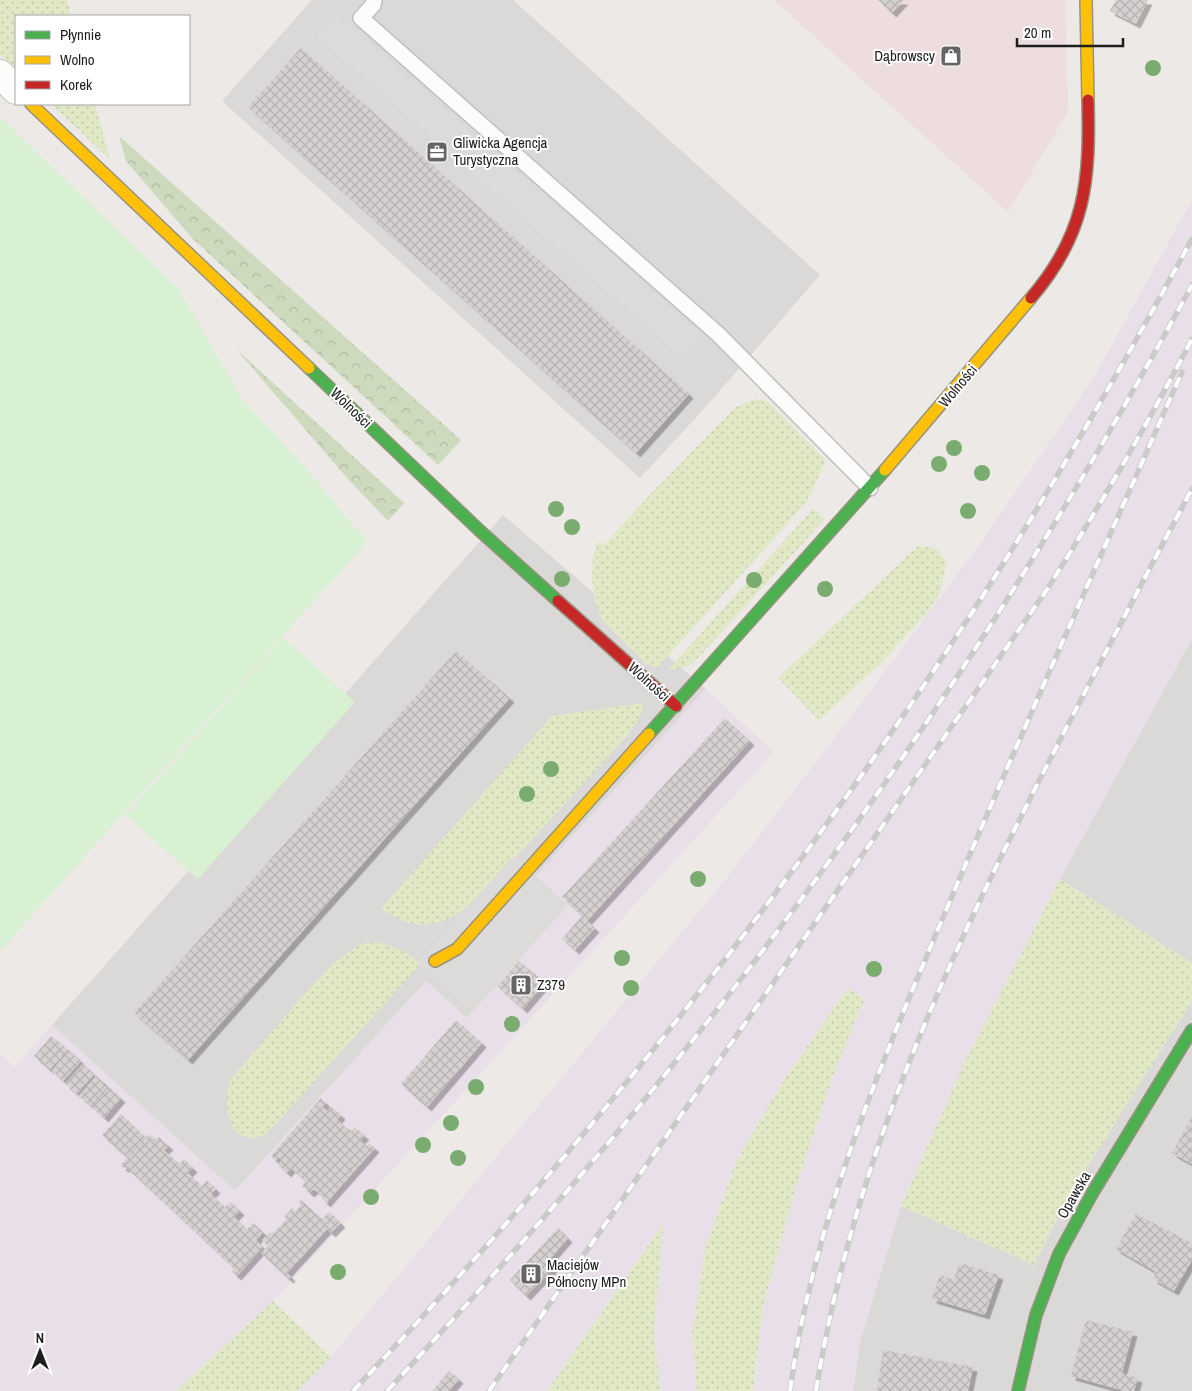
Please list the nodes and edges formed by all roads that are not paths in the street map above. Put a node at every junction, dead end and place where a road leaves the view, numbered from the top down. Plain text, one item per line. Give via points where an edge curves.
1 (374, 0) edge
2 (1086, 0) edge
3 (0, 74) edge
4 (15, 89) edge
5 (32, 105) edge
6 (870, 488) junction
7 (676, 706) junction
8 (435, 962) dead end
9 (1192, 1030) edge
10 (1018, 1391) edge

1 - 6 lane via 373,6 361,18 719,335
2 - 6 street, Wolności via 1087,175 1064,253 1044,284
3 - 4 street
5 - 7 street, Wolności via 472,523
6 - 7 street, Wolności
7 - 8 street, Wolności via 457,948
9 - 10 street, Opawska via 1067,1238 1038,1307

